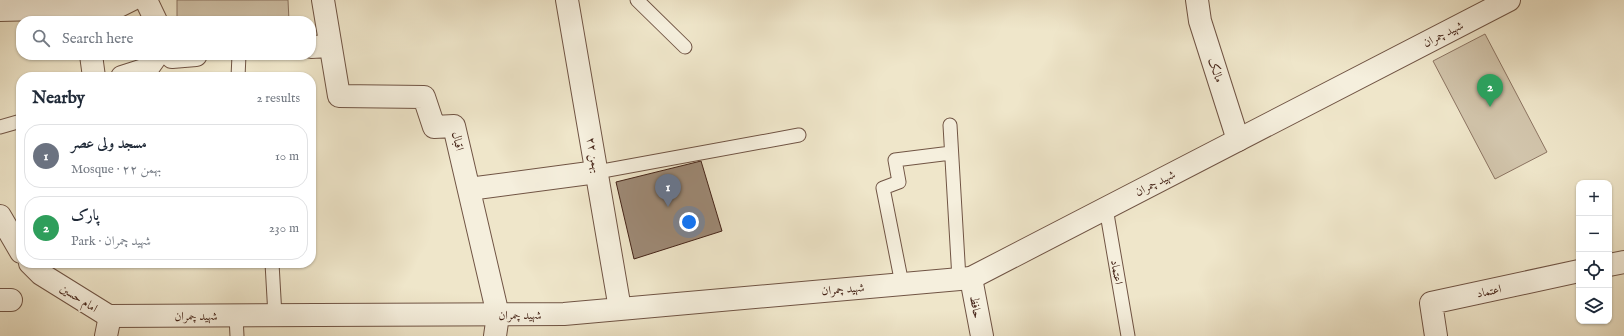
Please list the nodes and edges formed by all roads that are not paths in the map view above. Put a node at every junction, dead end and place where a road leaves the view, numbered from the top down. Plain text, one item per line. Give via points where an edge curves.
1 (131, 0) edge
2 (146, 0) edge
3 (323, 0) edge
4 (567, 0) edge
5 (637, 0) edge
6 (1197, 0) edge
7 (1508, 0) edge
8 (0, 10) edge
9 (84, 14) edge
10 (154, 16) edge
11 (321, 47) edge
12 (686, 47) dead end
13 (92, 60) edge
14 (153, 60) edge
15 (239, 60) edge
16 (93, 72) edge
17 (138, 72) edge
18 (238, 72) edge
19 (16, 122) edge
20 (950, 124) dead end
21 (0, 127) edge
22 (799, 136) dead end
23 (1238, 140) junction
24 (951, 153) junction
25 (597, 172) junction
26 (469, 189) junction
27 (1106, 208) junction
28 (0, 216) edge
29 (16, 243) edge
30 (1624, 262) edge
31 (1612, 264) edge
32 (35, 268) edge
33 (272, 268) edge
34 (1576, 272) edge
35 (965, 278) junction
36 (902, 284) junction
37 (620, 309) junction
38 (498, 315) junction
39 (275, 316) junction
40 (108, 326) edge
41 (237, 326) edge
42 (495, 336) edge
43 (982, 336) edge
44 (1128, 336) edge
45 (1436, 336) edge

1 - 9 street via 117,7
2 - 10 street
3 - 11 street, اقبال
4 - 25 street, ۲۲ بهمن
5 - 12 lane
6 - 23 street, مالک via 1200,21
7 - 23 street, شهید چمران
8 - 9 street
11 - 26 street, اقبال via 339,96 424,97 434,127 454,126
13 - 16 street
14 - 17 street via 147,69
15 - 18 lane
19 - 21 lane
20 - 24 lane
22 - 25 lane
23 - 27 street, شهید چمران
24 - 35 lane
24 - 36 lane via 895,160 899,182 883,188
25 - 26 street
25 - 37 street, ۲۲ بهمن
26 - 38 street, اقبال
27 - 35 street, شهید چمران
27 - 44 lane, اعتماد
28 - 29 street
30 - 31 street
32 - 40 street, امام حسین via 106,315
33 - 39 lane
34 - 45 street, اعتماد via 1431,303
35 - 36 street, شهید چمران
35 - 43 street, حافظ
36 - 37 street, شهید چمران
37 - 38 street, شهید چمران via 564,314
38 - 39 street, شهید چمران
38 - 42 street
39 - 41 street, شهید چمران
40 - 41 street, شهید چمران

